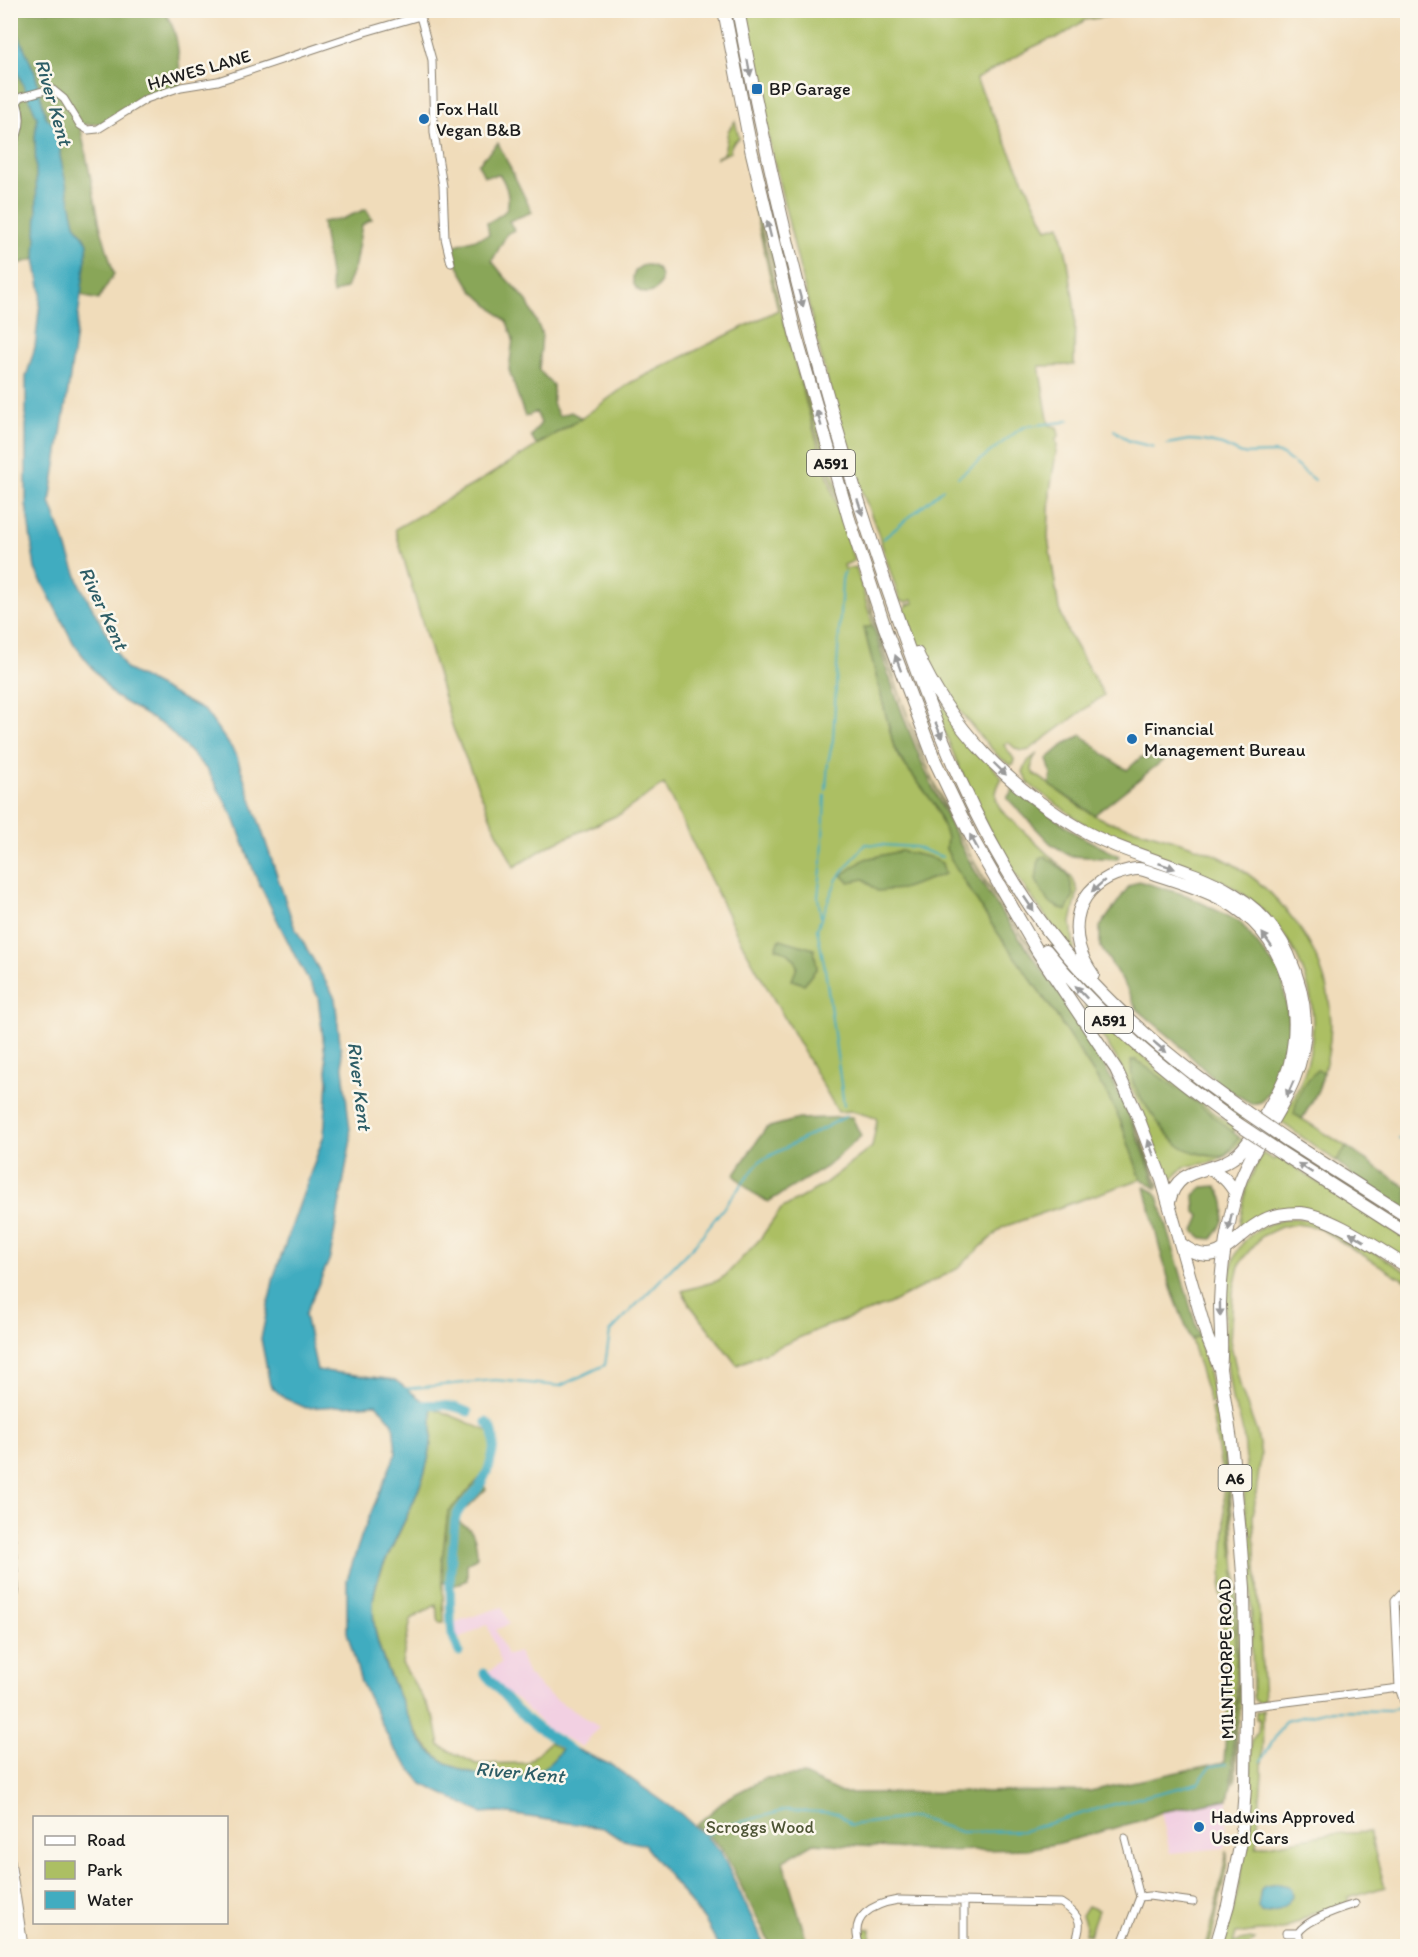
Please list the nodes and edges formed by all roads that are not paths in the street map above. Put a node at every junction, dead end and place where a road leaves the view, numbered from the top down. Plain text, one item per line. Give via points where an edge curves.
1 (724, 10) edge
2 (738, 10) edge
3 (421, 13) edge
4 (10, 147) edge
5 (451, 263) dead end
6 (883, 578) junction
7 (1004, 893) junction
8 (1121, 1013) junction
9 (1209, 1169) junction
10 (1236, 1194) junction
11 (1169, 1203) junction
12 (1407, 1217) edge
13 (1407, 1234) edge
14 (1181, 1244) junction
15 (1225, 1250) junction
16 (1407, 1267) edge
17 (1220, 1369) junction
18 (10, 1530) edge
19 (1407, 1586) edge
20 (10, 1613) edge
21 (1399, 1688) junction
22 (1246, 1707) junction
23 (1407, 1713) edge
24 (1125, 1838) dead end
25 (10, 1861) edge
26 (1140, 1897) junction
27 (964, 1902) junction
28 (1193, 1902) dead end
29 (1355, 1904) dead end
30 (1286, 1933) dead end
31 (1298, 1933) junction
32 (23, 1947) edge
33 (860, 1947) edge
34 (964, 1947) edge
35 (1074, 1947) edge
36 (1121, 1947) edge
37 (1216, 1947) edge
38 (1302, 1947) edge

7 -> 1 highway, A591 via 935,761 849,519 789,312
2 -> 6 highway, A591 via 798,290
3 - 4 street, HAWES LANE via 218,81 181,87 146,99 98,129 88,130 80,125 64,99 53,90 21,97 17,102 21,122 18,136
3 - 5 street via 432,60 434,133
6 -> 8 highway, A591 via 951,762 986,835 1048,931
6 -> 10 highway via 936,690 975,743 1008,777 1088,834 1233,892 1264,917 1283,944 1303,1000 1305,1023 1299,1067
11 -> 7 highway via 1144,1130 1116,1069
13 -> 7 highway, A591, bridge via 1238,1124 1168,1072 1113,1024 1065,974
9 -> 8 highway via 1238,1154 1251,1138 1289,1066 1296,1029 1293,993 1284,966 1259,928 1216,896 1139,869 1118,873 1087,897 1076,930 1085,963
8 -> 12 highway, A591, bridge via 1170,1056 1246,1112
9 - 10 highway via 1220,1173
9 - 11 highway via 1185,1176 1172,1191
10 -> 15 highway
11 - 14 highway
14 - 15 highway via 1203,1255
14 - 17 highway, MILNTHORPE ROAD / A6
16 -> 15 highway via 1336,1225 1301,1214 1263,1220
15 -> 17 highway, MILNTHORPE ROAD / A6
17 - 22 highway, MILNTHORPE ROAD / A6 via 1240,1534
18 - 20 street via 14,1587
19 - 21 street via 1395,1600
21 - 22 street
21 - 23 street
22 - 37 highway, MILNTHORPE ROAD / A6 via 1241,1842
24 - 26 street
25 - 32 street
26 - 28 street
26 - 36 street
27 - 33 street via 882,1902 862,1916 857,1934
27 - 34 street
27 - 35 street via 1061,1903 1078,1920 1080,1931
29 - 31 street via 1316,1919
30 - 31 street
31 - 38 street

